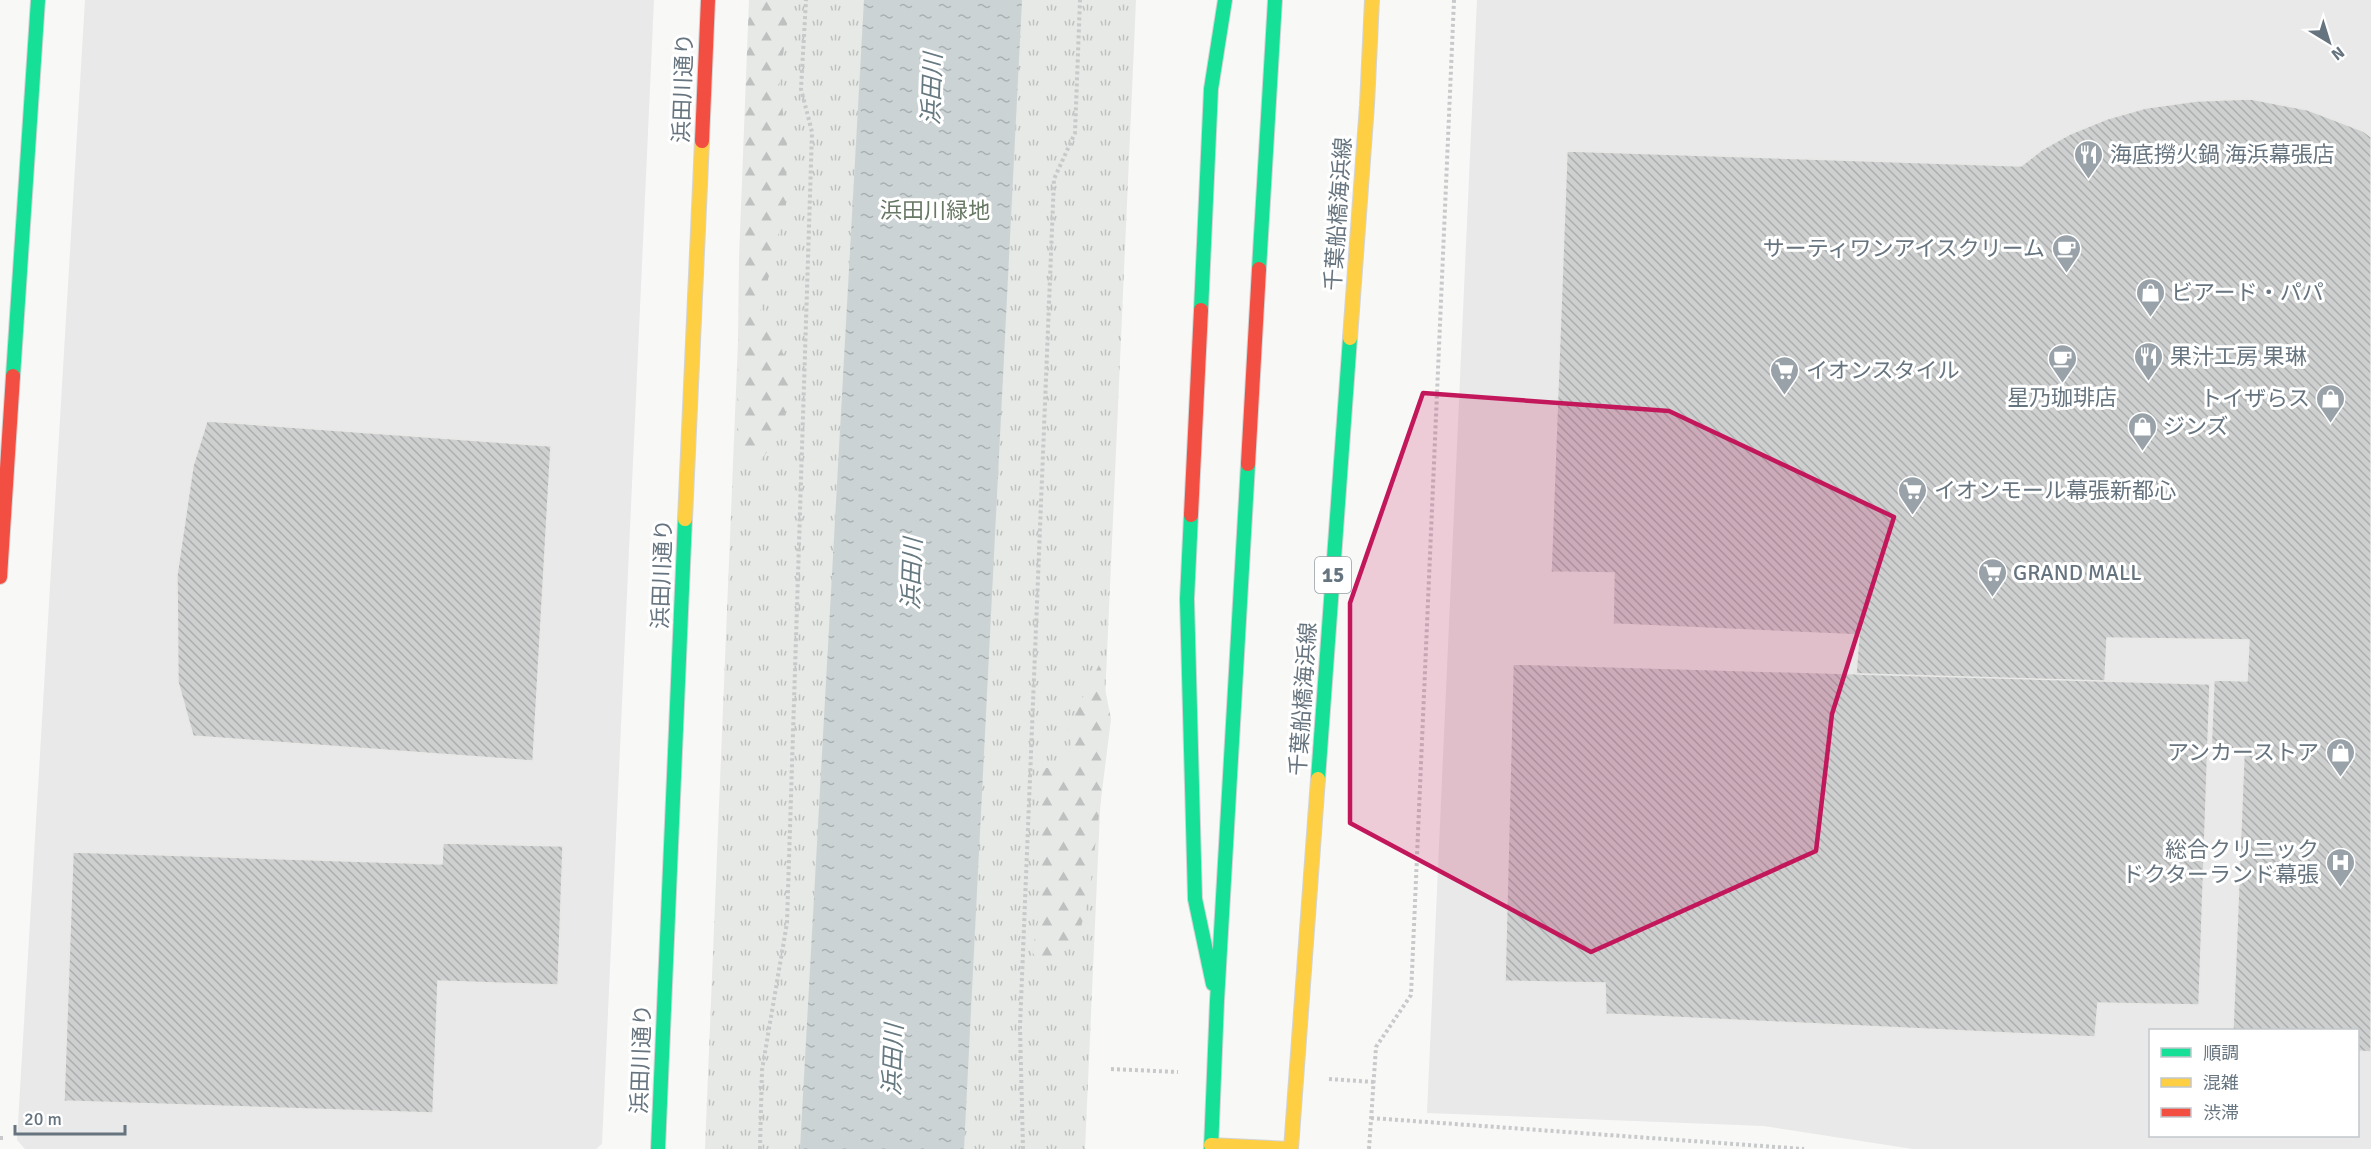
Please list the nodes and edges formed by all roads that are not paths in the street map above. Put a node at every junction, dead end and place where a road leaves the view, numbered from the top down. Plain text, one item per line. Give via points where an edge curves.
1 (38, 0) edge
2 (708, 0) edge
3 (1225, 0) edge
4 (1275, 0) edge
5 (1372, 0) edge
6 (0, 577) edge
7 (1217, 1001) junction
8 (1211, 1147) edge
9 (658, 1149) edge
10 (1290, 1149) edge

1 - 6 street
2 - 9 street, 浜田川通り
3 - 7 street via 1211,89 1187,599 1195,899
4 - 7 street
5 - 10 street, 千葉船橋海浜線 / 15
7 - 8 street
8 - 10 street

